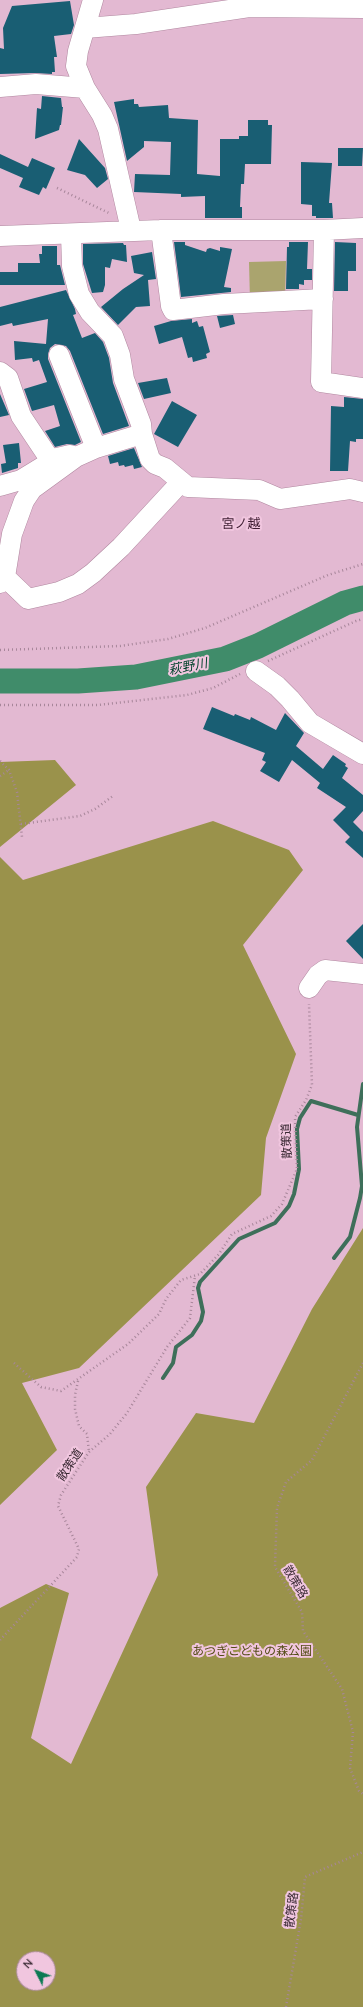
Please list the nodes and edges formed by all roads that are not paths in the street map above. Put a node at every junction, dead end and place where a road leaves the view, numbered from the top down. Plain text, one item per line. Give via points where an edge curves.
1 (93, 0) edge
2 (363, 8) edge
3 (85, 28) junction
4 (0, 86) edge
5 (85, 88) junction
6 (131, 227) junction
7 (363, 228) edge
8 (161, 230) junction
9 (324, 230) junction
10 (71, 234) junction
11 (0, 236) edge
12 (323, 299) junction
13 (59, 355) dead end
14 (0, 372) edge
15 (363, 388) edge
16 (142, 434) junction
17 (96, 448) junction
18 (76, 457) junction
19 (51, 461) junction
20 (181, 482) junction
21 (0, 486) edge
22 (363, 492) edge
23 (2, 580) edge
24 (256, 671) road end
25 (363, 754) edge
26 (363, 974) edge
27 (309, 988) road end

1 - 3 street
2 - 3 street via 249,7 136,24
3 - 5 street via 76,59 76,66
4 - 5 street via 36,84
5 - 6 street via 108,129
6 - 8 street
6 - 10 street
7 - 9 street
8 - 9 street
8 - 12 street via 173,310 224,304
9 - 12 street
10 - 11 street
10 - 16 street via 72,266 79,294 90,312 113,336
12 - 15 street via 321,382
13 - 17 street
14 - 19 street via 8,378 21,416
16 - 17 street
16 - 20 street via 150,459
17 - 18 street
18 - 19 street via 70,455
18 - 23 street via 32,489 24,501 12,534
19 - 21 street via 21,480
20 - 22 street via 188,487 258,490 280,499 350,489
20 - 23 street via 121,547 78,584 59,592 28,599
24 - 25 street via 281,690 310,723
26 - 27 street via 325,970 318,974

